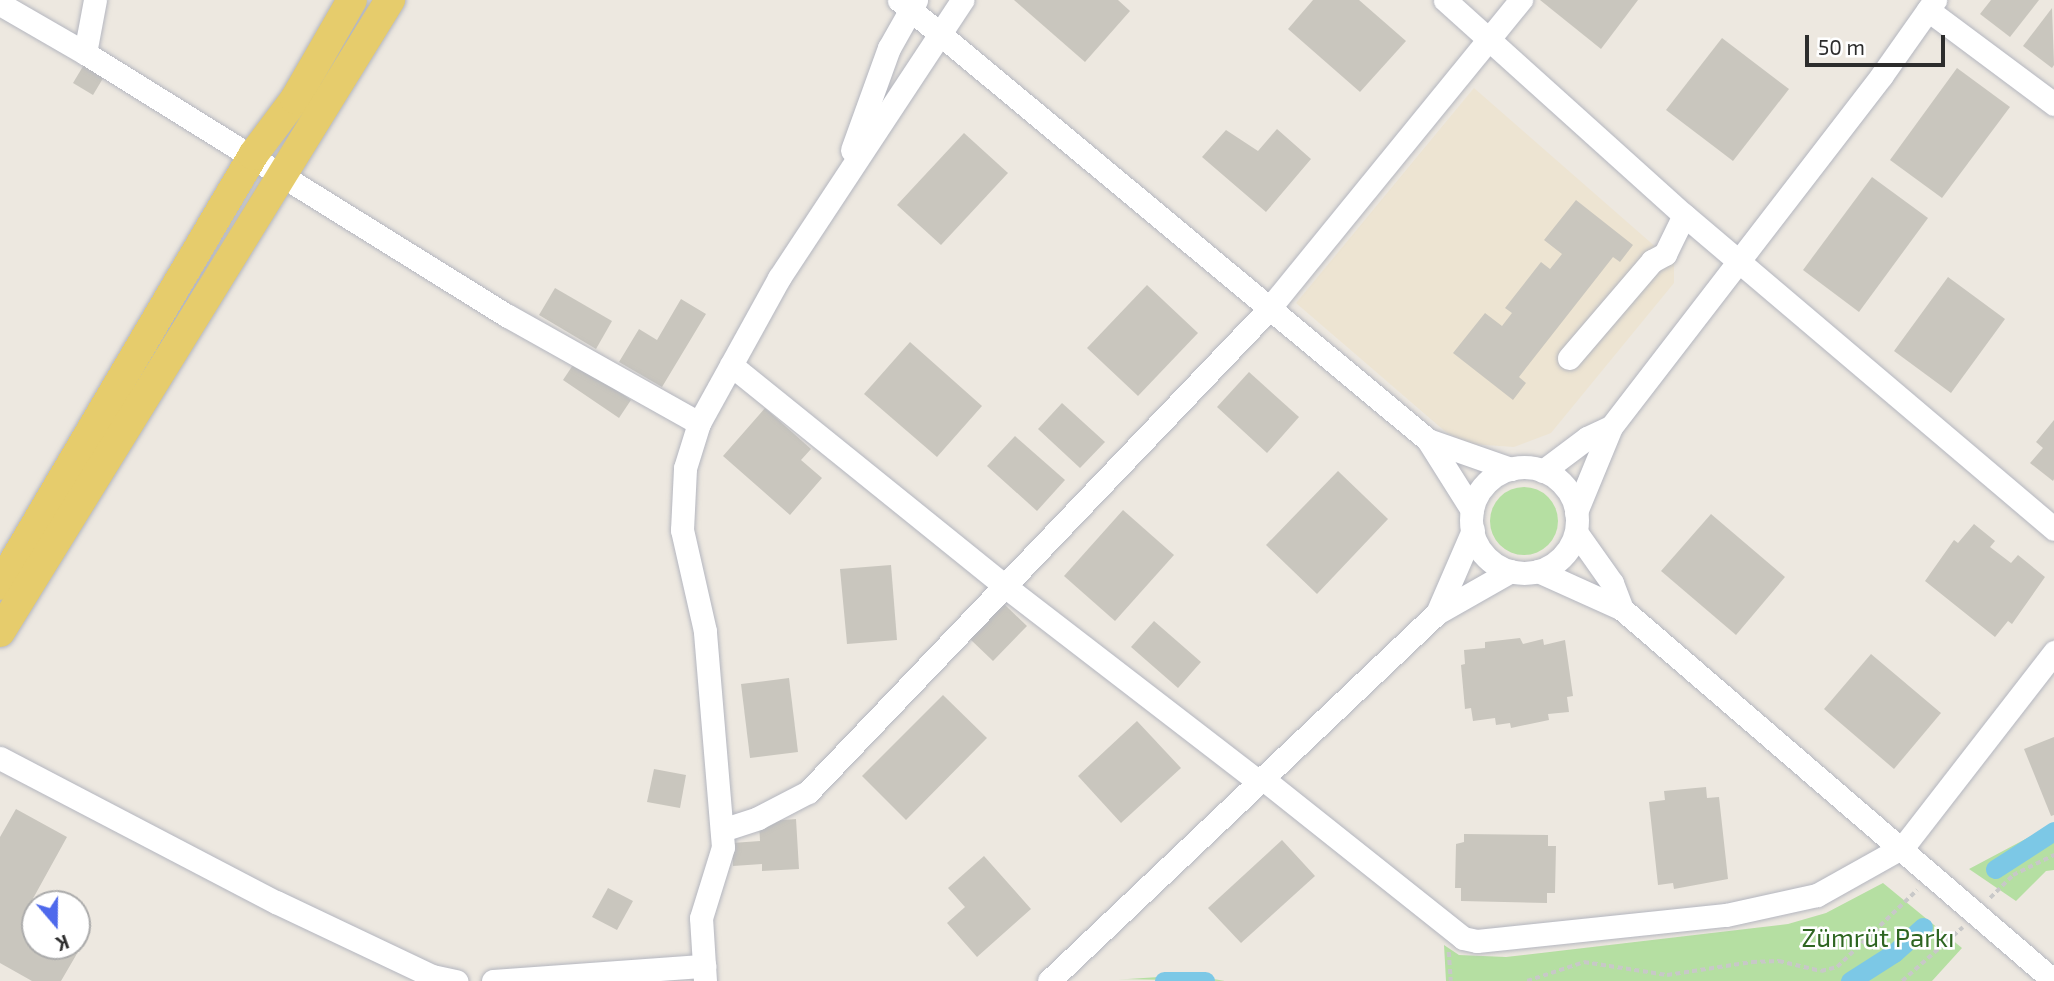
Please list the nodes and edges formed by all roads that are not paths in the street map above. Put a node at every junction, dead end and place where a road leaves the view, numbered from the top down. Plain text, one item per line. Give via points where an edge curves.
1 (95, 0) edge
2 (352, 0) edge
3 (390, 0) edge
4 (962, 0) edge
5 (1445, 0) edge
6 (1521, 0) edge
7 (908, 3) edge
8 (0, 4) edge
9 (1932, 5) edge
10 (942, 35) junction
11 (1491, 39) junction
12 (85, 53) junction
13 (2054, 104) edge
14 (253, 155) junction
15 (282, 176) junction
16 (843, 177) junction
17 (1684, 215) junction
18 (1738, 262) junction
19 (1267, 311) junction
20 (1569, 358) dead end
21 (731, 365) junction
22 (699, 423) junction
23 (1611, 427) junction
24 (1427, 440) junction
25 (1511, 469) junction
26 (1543, 471) junction
27 (1473, 520) junction
28 (1576, 522) junction
29 (2054, 529) edge
30 (1511, 571) junction
31 (1538, 571) junction
32 (1002, 584) junction
33 (0, 585) edge
34 (1622, 610) junction
35 (1437, 613) junction
36 (0, 632) edge
37 (2054, 652) edge
38 (0, 758) edge
39 (1260, 779) junction
40 (722, 830) junction
41 (1903, 847) junction
42 (705, 973) edge
43 (456, 981) edge
44 (493, 981) edge
45 (1049, 981) edge
46 (2054, 981) edge

1 - 12 street
2 - 14 main road via 295,99
3 - 15 main road
4 - 10 street
5 - 11 street
6 - 11 street
7 - 10 street
7 - 16 street
8 - 12 street
9 - 13 street
9 - 18 street
10 - 16 street
10 - 19 street
11 - 17 street
11 - 19 street
12 - 14 street
14 - 15 street
14 - 33 main road
15 - 22 street via 508,316
15 - 36 main road
16 - 21 street
17 - 18 street
17 - 20 street via 1665,254 1652,261
18 - 23 street
18 - 29 street
19 - 24 street
19 - 32 street
21 - 22 street
21 - 32 street
22 - 40 street via 685,468 682,530 705,631
23 - 26 street via 1587,438
23 - 28 street
24 - 25 street
24 - 27 street
25 - 26 street
25 - 27 street via 1487,482
26 - 28 street via 1567,487
27 - 30 street via 1488,558
27 - 35 street
28 - 31 street via 1564,554
28 - 34 street via 1612,583
30 - 31 street
30 - 35 street
31 - 34 street
32 - 39 street
32 - 40 street via 808,792 758,818
34 - 41 street
35 - 39 street
37 - 41 street
38 - 43 street via 276,902 432,976
39 - 41 street via 1441,923 1477,941 1642,926 1776,907 1817,895
39 - 45 street
40 - 42 street via 723,847 701,918
41 - 46 street
42 - 44 street

